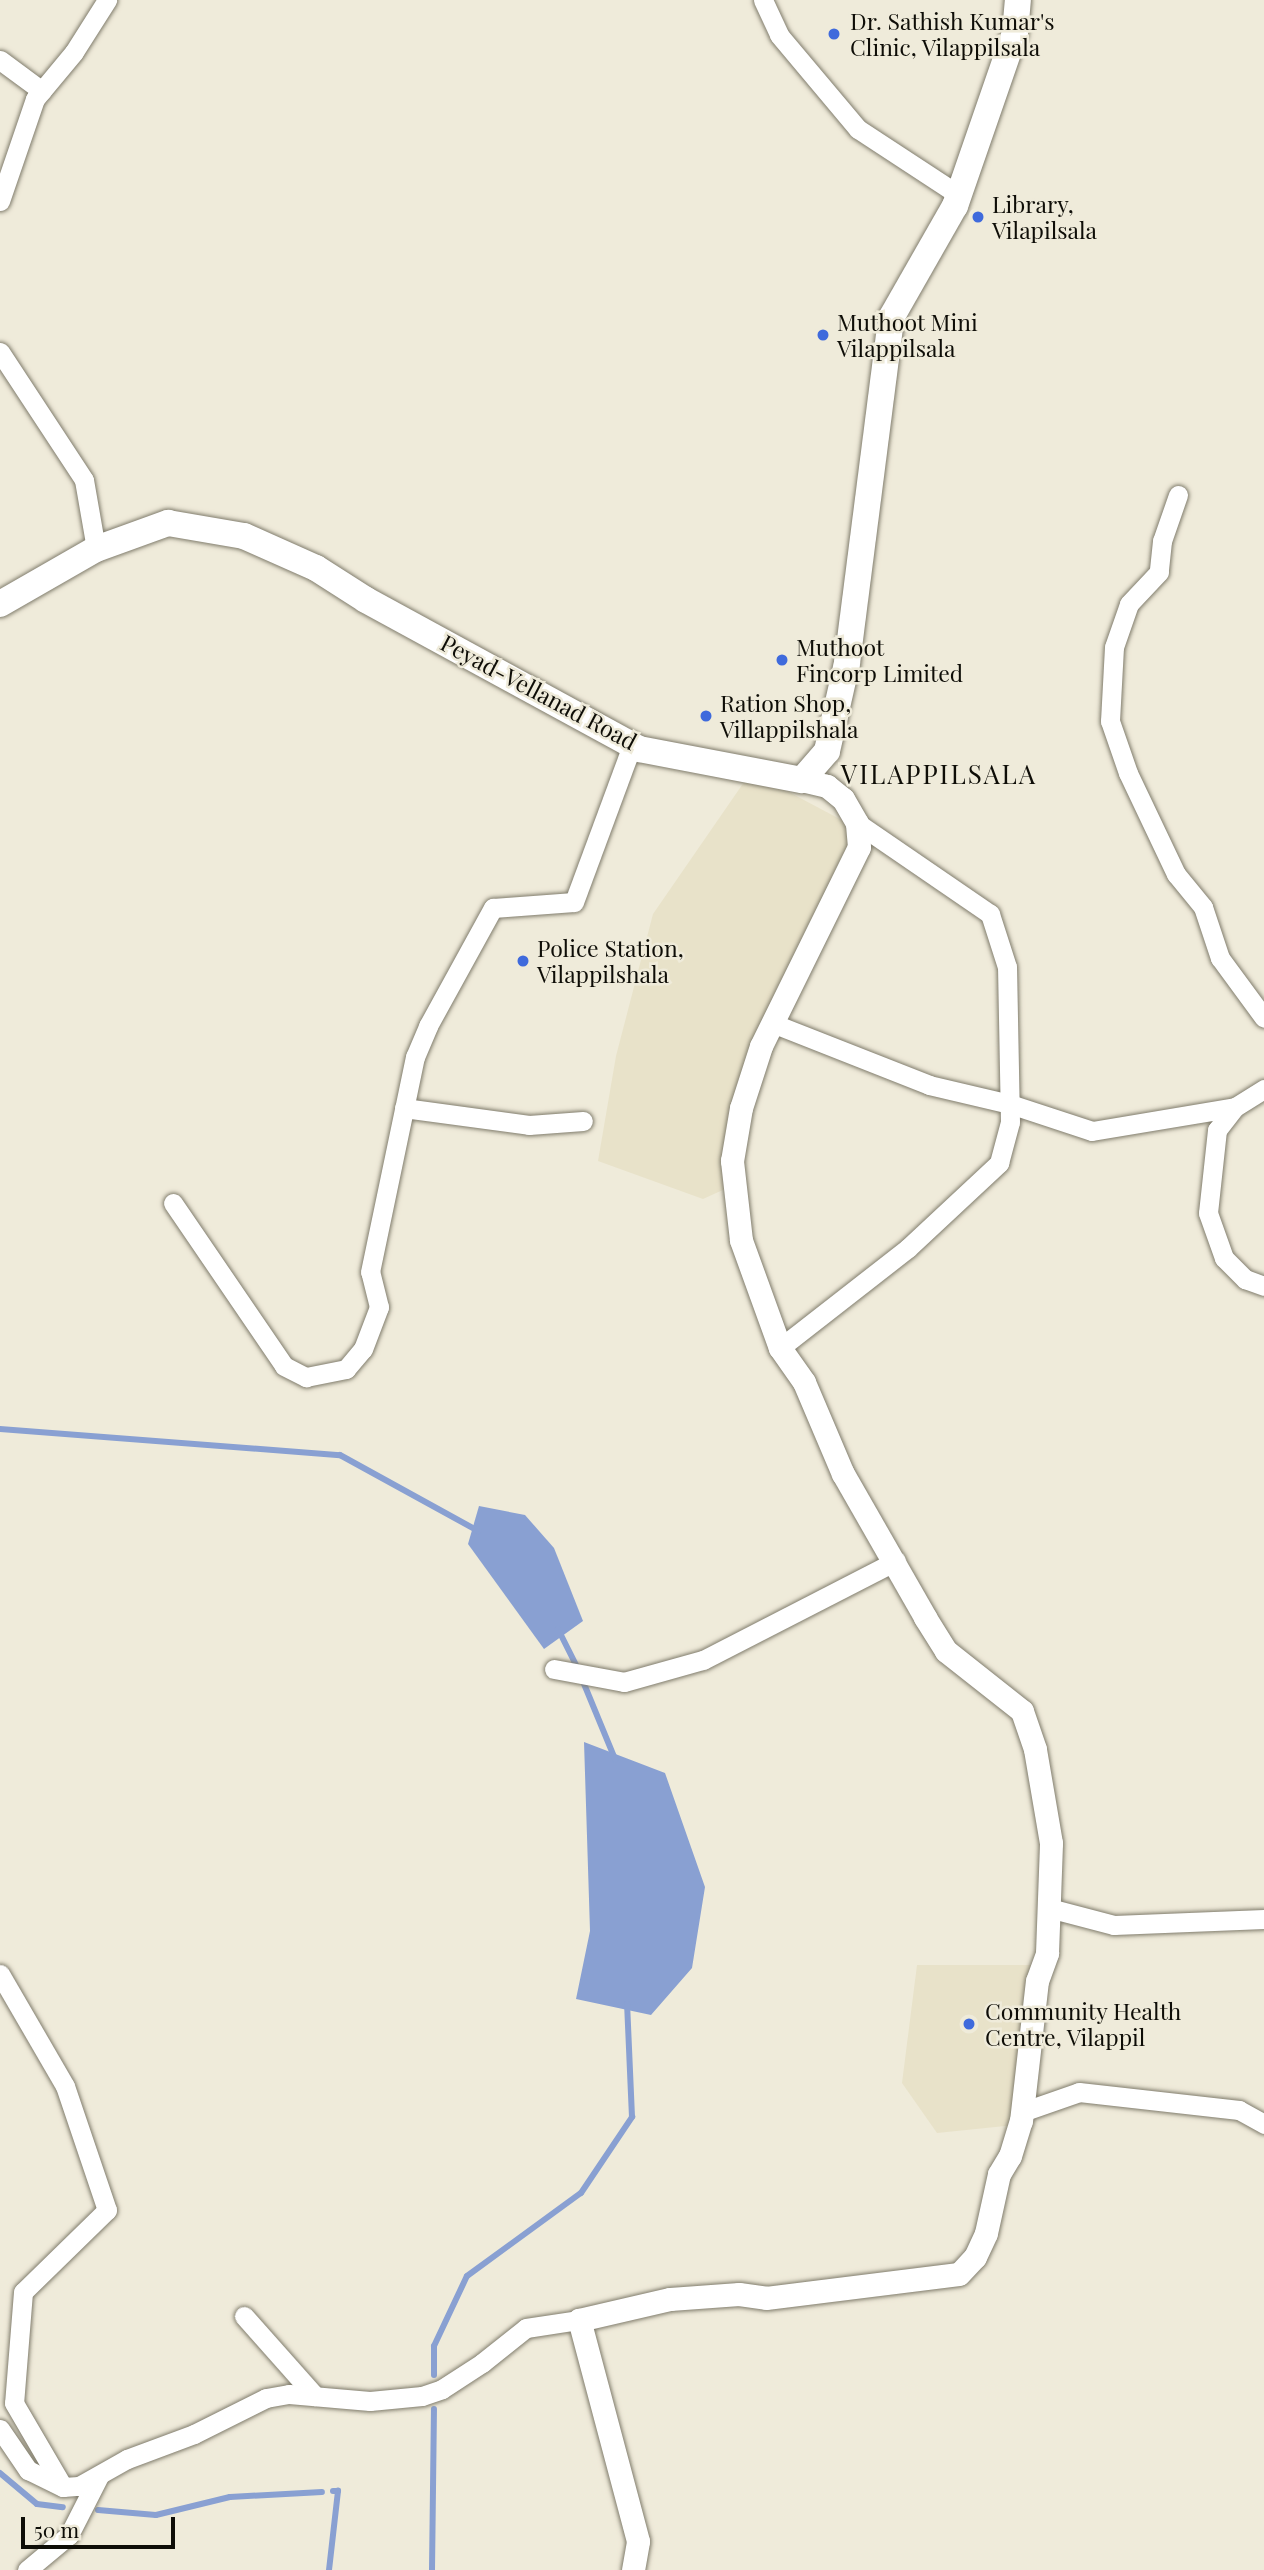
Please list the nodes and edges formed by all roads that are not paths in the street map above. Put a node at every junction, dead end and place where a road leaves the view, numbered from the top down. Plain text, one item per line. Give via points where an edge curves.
1 (107, 0) edge
2 (763, 0) edge
3 (1018, 0) edge
4 (0, 60) edge
5 (42, 91) junction
6 (959, 195) junction
7 (0, 201) edge
8 (0, 352) edge
9 (1178, 495) dead end
10 (96, 549) junction
11 (0, 604) edge
12 (632, 745) junction
13 (802, 780) junction
14 (857, 823) junction
15 (1264, 1018) edge
16 (772, 1023) junction
17 (1264, 1089) edge
18 (1010, 1104) junction
19 (1235, 1107) junction
20 (404, 1108) junction
21 (583, 1121) dead end
22 (173, 1203) dead end
23 (1264, 1286) edge
24 (780, 1348) junction
25 (896, 1561) junction
26 (554, 1669) dead end
27 (1049, 1909) junction
28 (1264, 1919) edge
29 (0, 1974) edge
30 (1021, 2112) junction
31 (1264, 2124) edge
32 (244, 2316) dead end
33 (579, 2319) junction
34 (316, 2396) junction
35 (0, 2429) edge
36 (99, 2476) junction
37 (63, 2487) junction
38 (638, 2569) edge
39 (27, 2570) edge

1 - 5 street via 75,52
2 - 6 street via 779,34 858,129
3 - 6 main road via 1014,33
4 - 5 street
5 - 7 street via 35,99
6 - 13 main road via 891,318 847,663 827,751
8 - 10 street via 84,480
9 - 15 street via 1161,541 1159,572 1129,604 1114,647 1110,721 1128,773 1176,874 1203,907 1220,958
10 - 11 main road, Peyad-Vellanad Road
10 - 12 main road, Peyad-Vellanad Road via 168,523 244,536 316,568
12 - 13 main road, Peyad-Vellanad Road
12 - 20 street via 574,902 493,908 428,1026 415,1057
13 - 14 street via 827,786
14 - 16 street via 859,847
14 - 18 street via 990,914 1007,967
16 - 18 street via 929,1085
16 - 24 street via 741,1108 732,1161 741,1240
17 - 19 street
18 - 19 street via 1092,1130
18 - 24 street via 999,1163 908,1248
19 - 23 street via 1217,1130 1208,1213 1224,1258 1245,1279
20 - 21 street via 528,1125
20 - 22 street via 370,1272 379,1307 363,1349 346,1369 306,1377 284,1366
24 - 25 street via 804,1382 830,1449
25 - 26 street via 703,1661 624,1682
25 - 27 street via 946,1651 1022,1711 1035,1749 1051,1843
27 - 28 street via 1115,1925
27 - 30 street via 1047,1953 1037,1981
29 - 37 street via 65,2086 107,2210 23,2292 14,2403
30 - 31 street via 1079,2092 1239,2110
30 - 33 street via 1010,2156 999,2174 986,2233 975,2257 959,2274 766,2298 739,2294 670,2299
32 - 34 street
33 - 34 street via 526,2328 482,2363 442,2389 422,2396 370,2401
33 - 38 street via 638,2540
34 - 36 street via 266,2398 194,2434 127,2459
35 - 37 street via 28,2470
36 - 37 street via 79,2486
36 - 39 street via 69,2535

